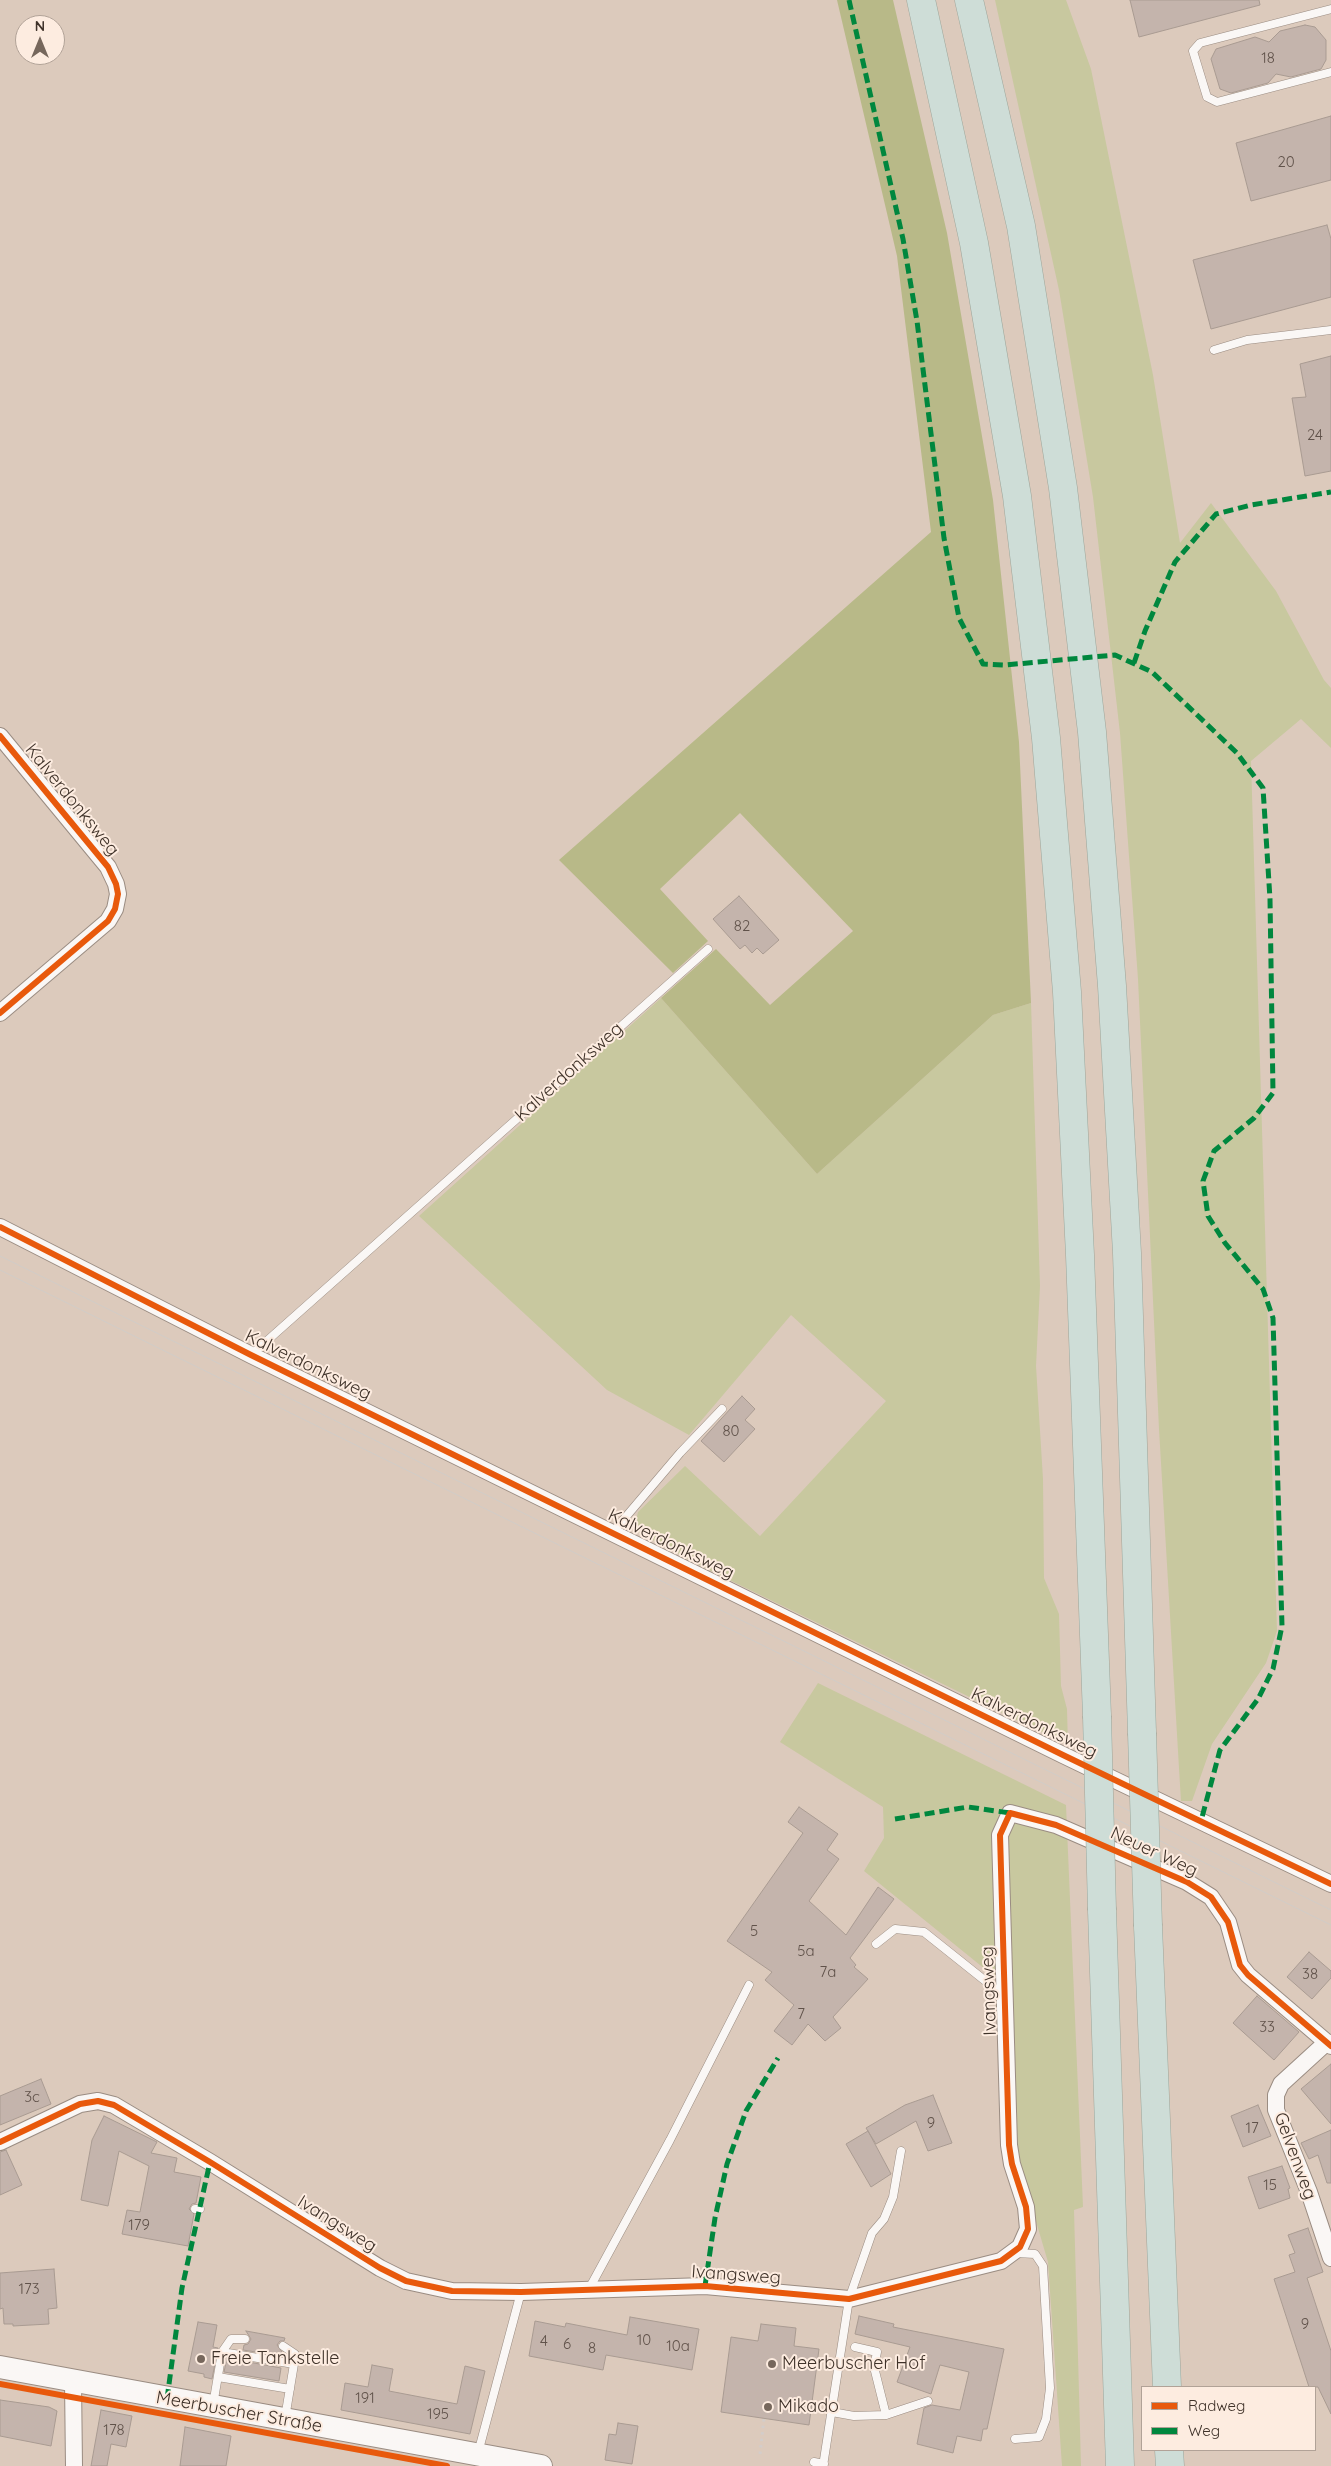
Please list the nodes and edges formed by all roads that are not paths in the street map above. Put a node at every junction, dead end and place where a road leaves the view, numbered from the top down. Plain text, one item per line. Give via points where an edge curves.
1 (920, 0) edge
2 (969, 0) edge
3 (1331, 9) edge
4 (1331, 72) edge
5 (1331, 330) edge
6 (1214, 350) dead end
7 (0, 736) edge
8 (708, 949) dead end
9 (0, 1014) edge
10 (0, 1227) edge
11 (251, 1355) junction
12 (722, 1409) dead end
13 (613, 1532) junction
14 (1010, 1813) joint
15 (1331, 1884) edge
16 (876, 1944) dead end
17 (749, 1985) dead end
18 (1005, 1996) junction
19 (1329, 2044) edge
20 (0, 2142) edge
21 (902, 2151) dead end
22 (1012, 2253) junction
23 (1331, 2258) edge
24 (589, 2289) junction
25 (521, 2292) junction
26 (849, 2299) junction
27 (245, 2339) dead end
28 (283, 2346) dead end
29 (855, 2347) dead end
30 (222, 2352) junction
31 (877, 2352) junction
32 (886, 2354) dead end
33 (294, 2364) junction
34 (0, 2367) edge
35 (218, 2377) junction
36 (73, 2381) junction
37 (1166, 2386) edge
38 (290, 2389) junction
39 (928, 2401) dead end
40 (212, 2407) junction
41 (832, 2412) junction
42 (886, 2415) junction
43 (285, 2420) junction
44 (1015, 2439) dead end
45 (474, 2456) junction
46 (814, 2462) dead end
47 (1120, 2463) edge
48 (824, 2465) edge
49 (74, 2466) edge
50 (541, 2466) edge

1 - 47 highway, bridge via 974,243 1018,496 1040,686 1067,992 1097,1716
2 - 37 highway, bridge via 1021,226 1063,488 1086,684 1112,986 1126,1234
3 - 4 lane via 1200,43 1193,50 1207,97 1217,102
5 - 6 lane via 1247,340
7 - 9 street, Kalverdonksweg via 108,867 118,894 108,921
8 - 11 lane, Kalverdonksweg
10 - 11 street, Kalverdonksweg
11 - 13 street, Kalverdonksweg
12 - 13 lane, Kalverdonksweg
13 - 15 street, Kalverdonksweg
14 - 18 street, Ivangsweg via 1000,1835
14 - 19 street, Neuer Weg via 1056,1825 1187,1882 1211,1897 1228,1922 1240,1965 1248,1975
16 - 18 lane, Ivangsweg via 895,1929 924,1932
17 - 24 lane
18 - 22 street, Ivangsweg via 1009,2146 1026,2207 1028,2229 1020,2247
19 - 23 street, Gelvenweg via 1281,2084 1276,2096 1276,2110
20 - 25 street, Ivangsweg via 80,2104 98,2101 114,2105 406,2281 452,2291
21 - 26 lane via 893,2197 884,2218 872,2233
22 - 26 street, Ivangsweg via 1001,2261
22 - 44 lane via 1035,2254 1043,2266 1050,2388 1046,2419 1039,2437
24 - 25 street, Ivangsweg
24 - 26 street, Ivangsweg via 705,2286
25 - 45 lane
26 - 41 lane
27 - 30 lane via 231,2339
28 - 33 lane via 295,2354
29 - 31 lane
30 - 33 lane
30 - 35 lane
31 - 32 lane
31 - 42 lane via 874,2367
33 - 38 lane
34 - 36 main road, Meerbuscher Straße
35 - 38 lane
35 - 40 lane
36 - 40 main road, Meerbuscher Straße
36 - 49 street
38 - 43 lane
39 - 42 lane
40 - 43 main road, Meerbuscher Straße
41 - 42 lane via 854,2416
41 - 48 lane
43 - 45 main road, Meerbuscher Straße
45 - 50 main road, Meerbuscher Straße
46 - 48 lane

